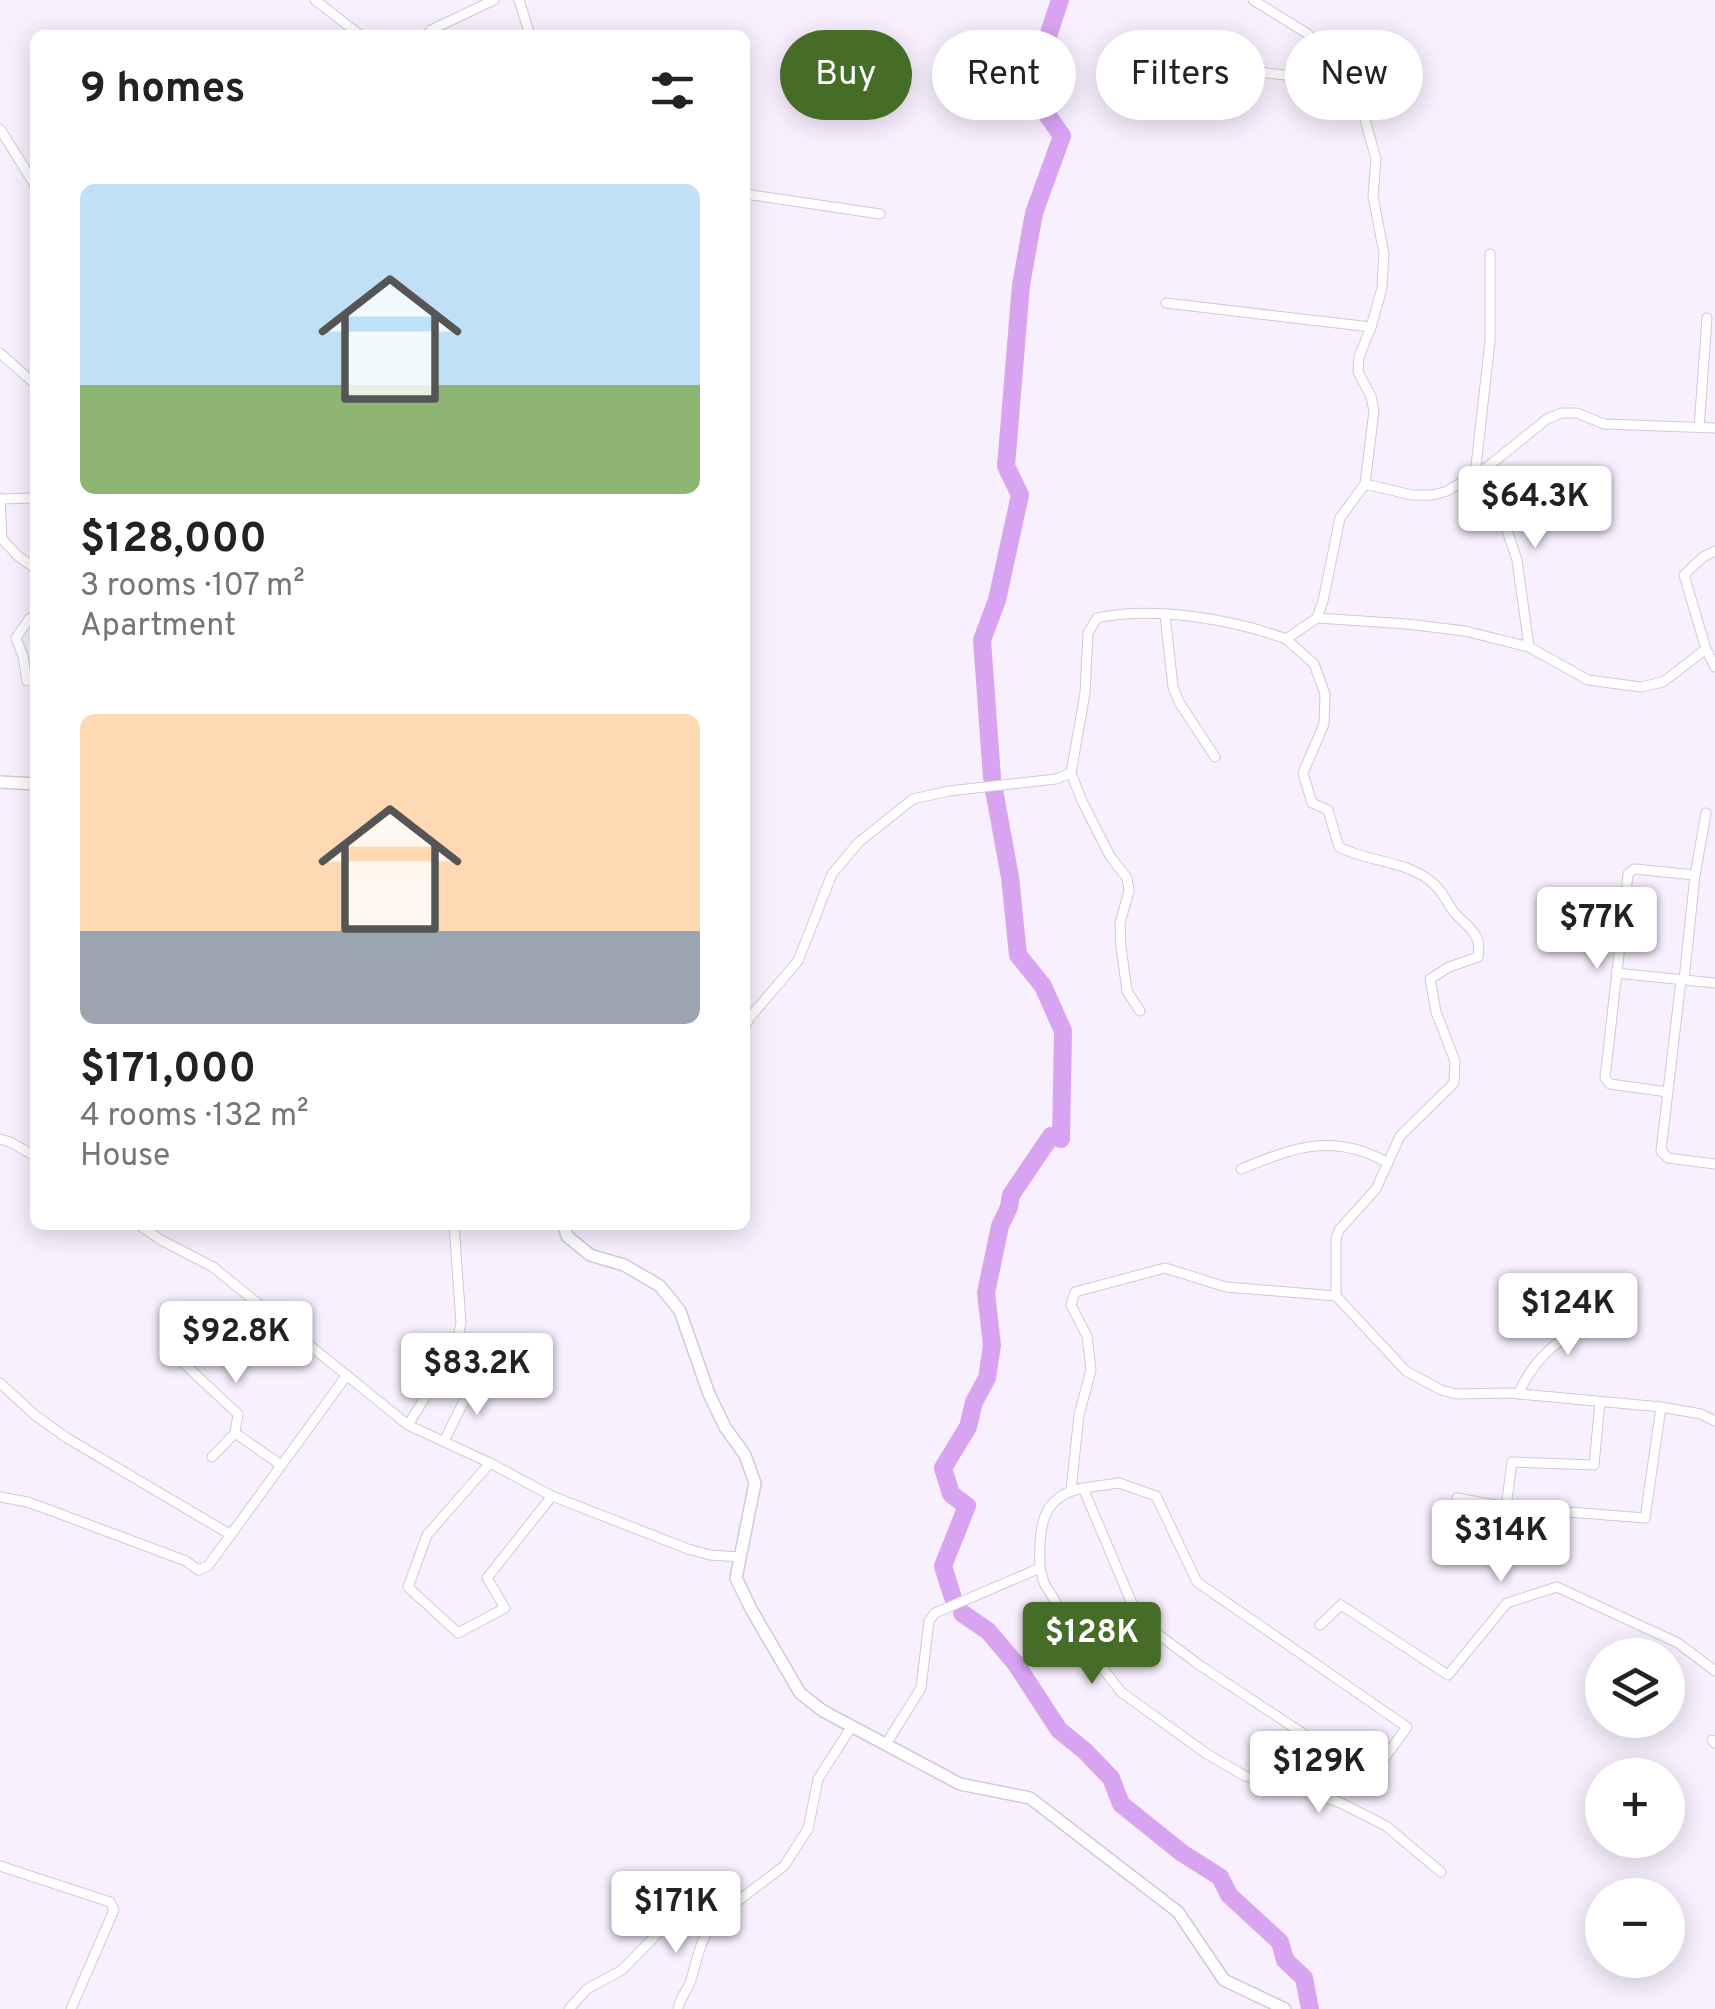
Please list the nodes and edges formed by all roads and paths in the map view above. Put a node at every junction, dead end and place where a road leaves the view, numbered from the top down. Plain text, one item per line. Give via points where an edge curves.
1 (315, 0) edge
2 (494, 0) edge
3 (519, 0) edge
4 (1253, 0) edge
5 (354, 30) edge
6 (431, 30) edge
7 (528, 30) edge
8 (1302, 30) edge
9 (1365, 120) edge
10 (0, 129) edge
11 (30, 177) edge
12 (750, 195) edge
13 (880, 214) dead end
14 (1490, 254) dead end
15 (1166, 302) dead end
16 (1707, 318) dead end
17 (1371, 326) junction
18 (0, 353) edge
19 (30, 380) edge
20 (1699, 428) junction
21 (1715, 428) edge
22 (1486, 468) junction
23 (1475, 474) junction
24 (1365, 484) junction
25 (1, 498) edge
26 (30, 498) edge
27 (1715, 551) edge
28 (30, 564) edge
29 (1165, 615) junction
30 (30, 618) edge
31 (1317, 618) junction
32 (1286, 639) junction
33 (1529, 646) junction
34 (1706, 649) junction
35 (1715, 667) edge
36 (30, 681) edge
37 (1216, 757) dead end
38 (1072, 773) junction
39 (0, 782) edge
40 (30, 784) edge
41 (1706, 813) dead end
42 (1695, 875) junction
43 (1616, 973) junction
44 (1683, 980) junction
45 (1715, 983) edge
46 (1140, 1011) dead end
47 (750, 1017) edge
48 (1668, 1092) junction
49 (0, 1139) edge
50 (30, 1153) edge
51 (1388, 1163) junction
52 (1715, 1164) edge
53 (1241, 1169) dead end
54 (145, 1230) edge
55 (454, 1230) edge
56 (565, 1231) edge
57 (1336, 1296) junction
58 (1536, 1296) dead end
59 (1609, 1314) dead end
60 (1582, 1326) junction
61 (179, 1359) dead end
62 (346, 1375) junction
63 (481, 1377) dead end
64 (0, 1383) edge
65 (1518, 1394) junction
66 (1600, 1402) junction
67 (1661, 1407) junction
68 (1715, 1421) edge
69 (408, 1425) junction
70 (235, 1433) junction
71 (444, 1441) junction
72 (212, 1456) dead end
73 (490, 1463) junction
74 (282, 1465) junction
75 (1084, 1488) junction
76 (1071, 1490) junction
77 (552, 1496) junction
78 (0, 1497) edge
79 (1456, 1498) dead end
80 (1506, 1507) junction
81 (231, 1535) junction
82 (740, 1557) junction
83 (1040, 1568) junction
84 (1320, 1625) dead end
85 (1715, 1671) edge
86 (852, 1726) junction
87 (886, 1744) junction
88 (0, 1866) edge
89 (1441, 1872) dead end
90 (714, 1919) junction
91 (71, 2009) edge
92 (570, 2009) edge
93 (678, 2009) edge
94 (1285, 2009) edge

1 - 5 street
2 - 6 street
3 - 7 street
4 - 8 street
9 - 17 street via 1376,158 1373,196 1384,254
10 - 11 street
12 - 13 street
14 - 23 street via 1490,341
15 - 17 street
16 - 20 street
17 - 24 street via 1358,372 1374,411
18 - 19 street
20 - 21 street
20 - 22 street via 1604,424 1562,413
22 - 23 street
22 - 33 street via 1517,560
23 - 24 street via 1432,495
24 - 31 street via 1340,518
25 - 26 street
25 - 28 street via 2,539
27 - 34 street via 1684,574
29 - 32 street via 1250,626
29 - 37 street via 1173,687
29 - 38 street via 1097,618 1088,633
30 - 36 street via 16,638
31 - 32 street
31 - 33 street via 1464,631
32 - 51 street via 1314,664 1325,694 1324,724 1303,772 1312,803 1328,810 1339,847 1432,881 1470,924 1480,947 1478,957 1430,978 1455,1061 1454,1083 1400,1136
33 - 34 street via 1588,680 1641,687 1663,682
34 - 35 street
38 - 46 street via 1126,878 1121,947 1127,991
38 - 47 street via 913,799 832,874 798,961
39 - 40 street
41 - 42 street
42 - 43 street via 1634,868 1628,874
42 - 44 street
43 - 44 street
43 - 48 street via 1606,1078
44 - 45 street
44 - 48 street
48 - 52 street via 1662,1151 1668,1158
49 - 50 street
51 - 53 street via 1350,1146 1314,1144
51 - 57 street via 1376,1189 1338,1230
54 - 62 street via 213,1268
55 - 69 street via 461,1323 456,1347
56 - 82 street via 590,1256 624,1265 660,1286 680,1312 709,1394 755,1482
57 - 65 street via 1406,1371 1456,1394
57 - 76 street via 1226,1288 1165,1268 1075,1292 1072,1306 1087,1336 1091,1370
58 - 60 street
59 - 60 street
60 - 65 street via 1546,1350
61 - 70 street via 238,1414
62 - 69 street
62 - 74 street
63 - 71 street
64 - 81 street via 67,1438
65 - 66 street
66 - 67 street
66 - 80 street via 1594,1465 1512,1462
67 - 68 street
67 - 80 street via 1645,1518
69 - 71 street
70 - 72 street
70 - 74 street
71 - 73 street
73 - 77 street
73 - 77 street via 427,1535 408,1587 458,1633 505,1608 487,1578
74 - 81 street
75 - 75 street via 1139,1620 1370,1778 1407,1727 1197,1582 1156,1496 1120,1483
75 - 76 street
76 - 83 street via 1048,1507 1039,1535
77 - 82 street via 688,1549
78 - 81 street via 45,1508 198,1570
79 - 80 street
82 - 86 street via 736,1578 800,1693
83 - 87 street via 935,1613 922,1688
83 - 89 street via 1073,1630 1121,1692 1245,1776 1289,1784 1386,1826
84 - 85 street via 1341,1605 1448,1675 1507,1603 1557,1587 1678,1643
86 - 87 street
86 - 90 street via 818,1779 808,1829 784,1866
87 - 94 street via 960,1784 1030,1798 1178,1912 1224,1980
88 - 91 street via 110,1902 114,1910
90 - 92 street via 665,1926
90 - 93 street

